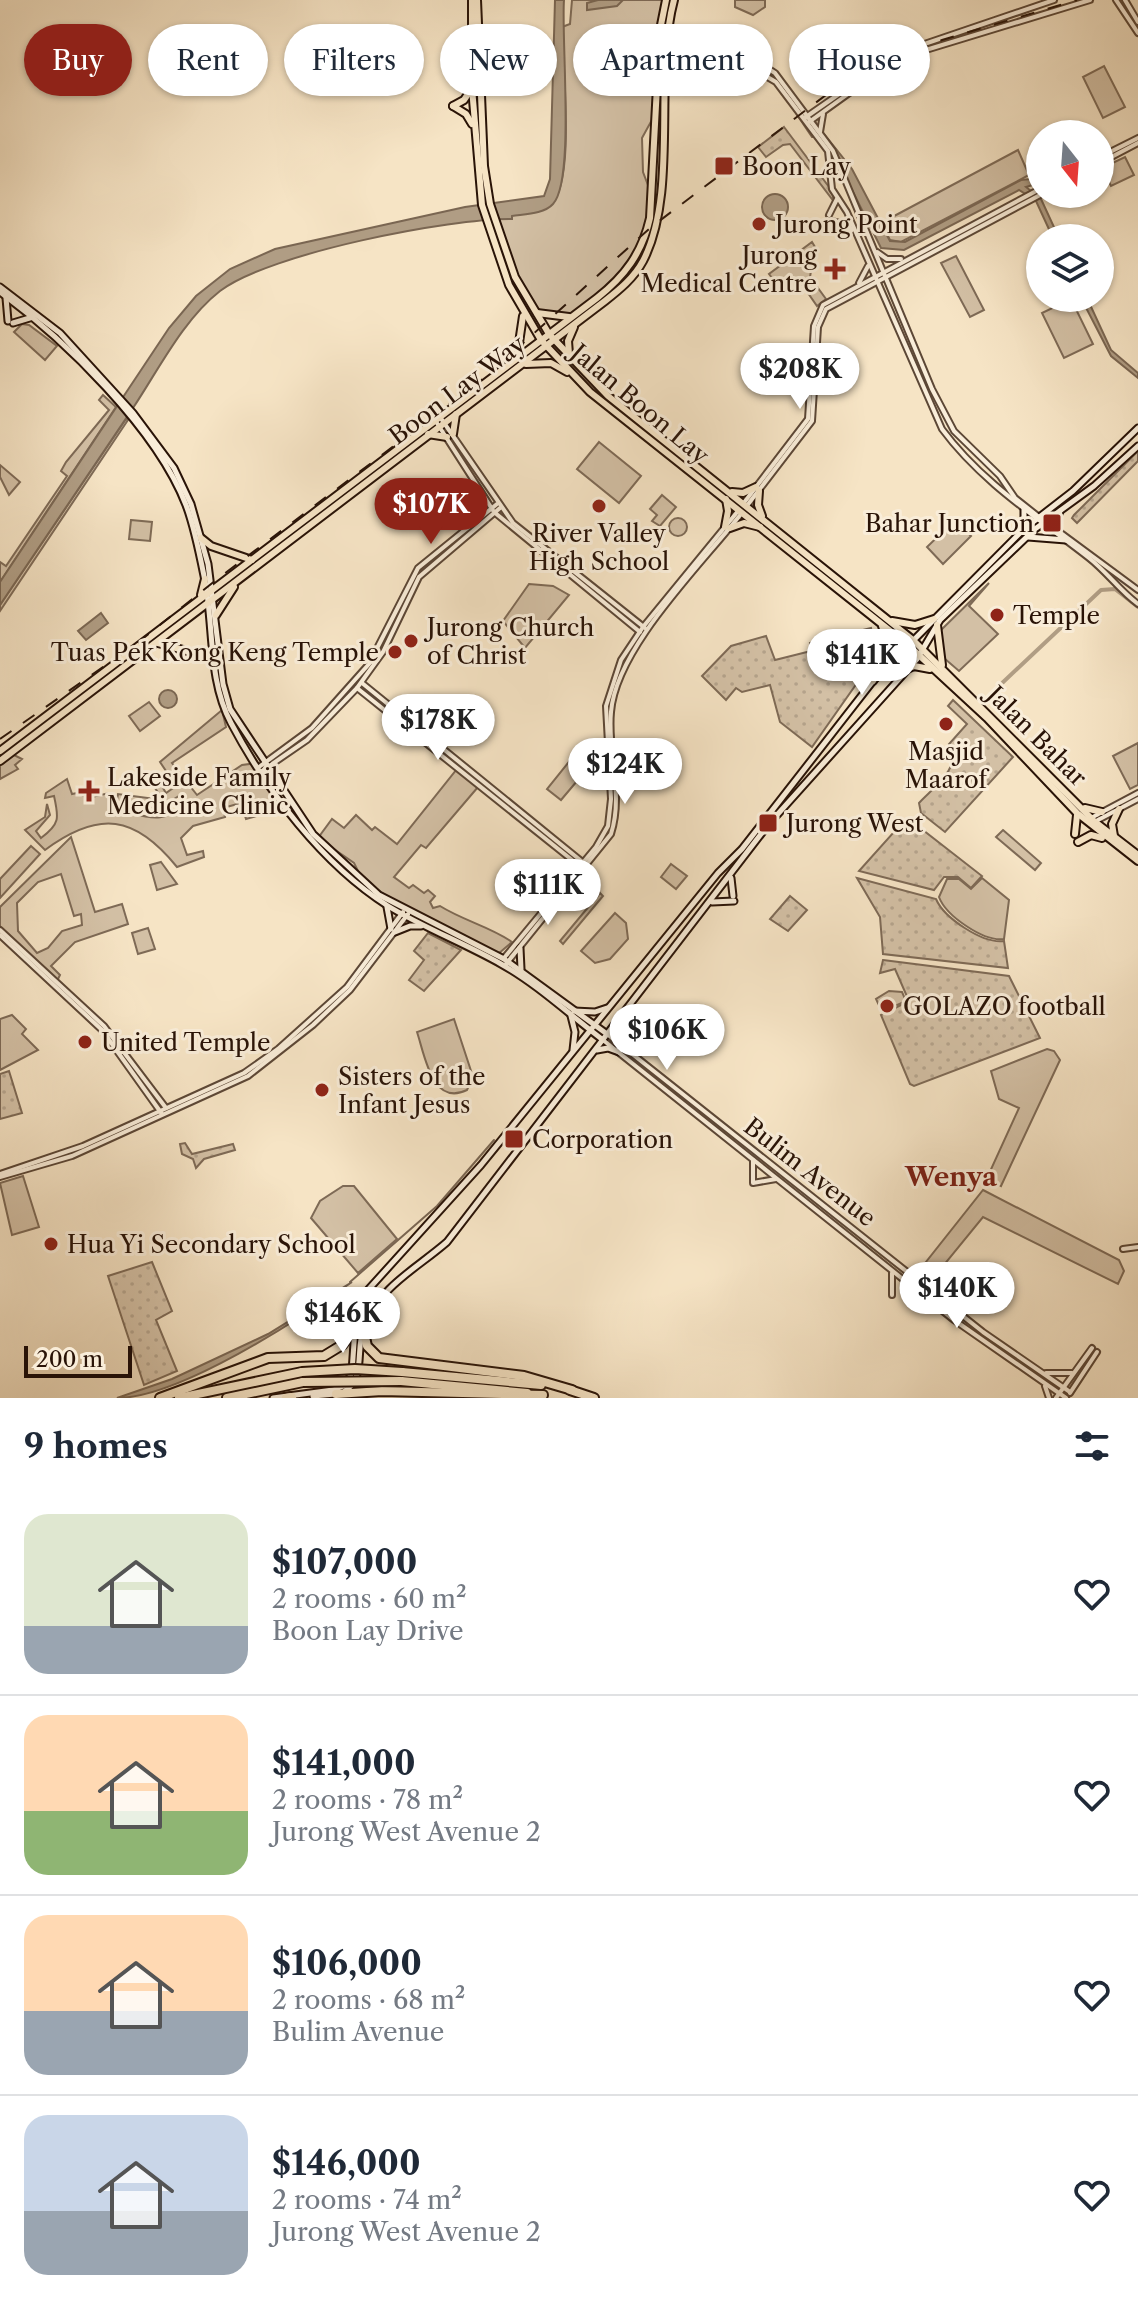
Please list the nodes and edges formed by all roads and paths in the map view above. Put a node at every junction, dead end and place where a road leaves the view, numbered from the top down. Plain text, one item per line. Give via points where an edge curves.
1 (474, 0) edge
2 (666, 0) edge
3 (674, 0) edge
4 (1054, 0) edge
5 (1090, 0) edge
6 (1116, 0) edge
7 (1125, 0) edge
8 (1133, 0) edge
9 (1132, 14) junction
10 (1138, 22) edge
11 (473, 24) edge
12 (664, 24) edge
13 (670, 24) edge
14 (1138, 33) edge
15 (773, 76) edge
16 (773, 80) edge
17 (467, 96) edge
18 (473, 96) edge
19 (659, 96) edge
20 (663, 96) edge
21 (827, 109) junction
22 (807, 119) junction
23 (476, 129) junction
24 (820, 133) junction
25 (1138, 141) edge
26 (1114, 151) edge
27 (1114, 155) edge
28 (837, 197) junction
29 (1026, 199) edge
30 (1026, 200) edge
31 (856, 235) junction
32 (875, 249) junction
33 (908, 258) junction
34 (868, 264) junction
35 (899, 269) junction
36 (884, 274) junction
37 (875, 279) junction
38 (859, 287) junction
39 (890, 288) junction
40 (1, 291) edge
41 (881, 295) junction
42 (523, 313) junction
43 (535, 313) junction
44 (34, 317) junction
45 (575, 319) junction
46 (552, 336) junction
47 (544, 343) junction
48 (76, 354) junction
49 (570, 358) junction
50 (517, 363) junction
51 (574, 376) junction
52 (456, 414) junction
53 (132, 415) junction
54 (440, 421) junction
55 (1138, 428) edge
56 (428, 434) junction
57 (450, 436) junction
58 (1138, 446) edge
59 (757, 489) junction
60 (727, 495) junction
61 (498, 506) junction
62 (743, 507) junction
63 (1063, 507) junction
64 (493, 510) junction
65 (1024, 510) junction
66 (764, 519) junction
67 (1040, 520) junction
68 (727, 528) junction
69 (763, 528) junction
70 (1024, 529) junction
71 (1058, 529) junction
72 (1027, 537) junction
73 (201, 538) junction
74 (1066, 540) junction
75 (252, 560) junction
76 (205, 579) junction
77 (238, 580) junction
78 (1138, 590) edge
79 (210, 591) junction
80 (211, 600) junction
81 (197, 601) junction
82 (1138, 604) edge
83 (216, 615) junction
84 (889, 620) junction
85 (936, 622) junction
86 (881, 624) junction
87 (641, 629) junction
88 (647, 633) junction
89 (910, 642) junction
90 (156, 643) junction
91 (922, 653) junction
92 (214, 663) junction
93 (942, 667) junction
94 (903, 671) junction
95 (943, 678) junction
96 (873, 681) junction
97 (356, 684) junction
98 (235, 726) junction
99 (0, 751) edge
100 (0, 761) edge
101 (263, 767) junction
102 (1042, 770) junction
103 (1138, 793) edge
104 (1138, 799) edge
105 (1075, 801) junction
106 (1119, 809) junction
107 (1102, 812) junction
108 (1077, 813) junction
109 (1091, 822) junction
110 (1112, 840) junction
111 (1138, 858) edge
112 (584, 866) junction
113 (732, 877) junction
114 (711, 903) junction
115 (387, 905) junction
116 (406, 913) junction
117 (426, 928) junction
118 (393, 931) junction
119 (0, 932) edge
120 (520, 948) junction
121 (505, 962) junction
122 (521, 970) junction
123 (613, 1003) junction
124 (625, 1011) junction
125 (572, 1013) junction
126 (592, 1028) junction
127 (605, 1037) junction
128 (622, 1045) junction
129 (572, 1052) junction
130 (593, 1052) junction
131 (619, 1052) junction
132 (165, 1112) junction
133 (752, 1158) junction
134 (0, 1176) edge
135 (779, 1180) junction
136 (1138, 1247) edge
137 (1123, 1249) dead end
138 (891, 1270) junction
139 (892, 1295) dead end
140 (359, 1328) junction
141 (1092, 1348) dead end
142 (1097, 1352) dead end
143 (1040, 1371) junction
144 (1074, 1373) junction
145 (354, 1375) junction
146 (302, 1377) junction
147 (402, 1377) junction
148 (1041, 1381) junction
149 (572, 1390) junction
150 (382, 1391) junction
151 (1060, 1393) edge
152 (336, 1394) junction
153 (1068, 1396) edge
154 (547, 1397) edge
155 (160, 1398) edge
156 (179, 1398) edge
157 (227, 1398) edge
158 (273, 1398) edge
159 (289, 1398) edge
160 (594, 1398) edge
161 (1049, 1398) edge

1 - 11 main road, Jalan Boon Lay
1 - 23 main road, Jalan Boon Lay
2 - 12 main road, Boon Lay Way
3 - 13 main road, Boon Lay Way
4 - 22 street via 898,53
5 - 21 street via 916,53
6 - 14 street
7 - 9 street
8 - 9 street
9 - 10 street
15 - 22 street
16 - 22 street
17 - 23 main road via 453,106
18 - 23 main road, Jalan Boon Lay
19 - 45 main road, Boon Lay Way via 647,231 626,272
20 - 45 main road, Boon Lay Way via 655,232 633,276
21 - 22 street
21 - 24 street via 819,120
22 - 24 street
22 - 28 street via 828,151
23 - 42 main road, Jalan Boon Lay via 482,205 497,257
23 - 43 main road, Jalan Boon Lay via 490,204 515,277
24 - 32 street via 833,151
25 - 26 street
25 - 27 street
28 - 31 street
28 - 31 street via 830,218
29 - 33 street
30 - 35 street
31 - 34 street
32 - 33 street via 887,259
32 - 36 street
33 - 36 street
34 - 37 street
34 - 38 street
35 - 36 street
35 - 39 street
36 - 37 street
36 - 39 street
37 - 38 street
37 - 41 street
38 - 41 street
38 - 59 street via 831,299 817,313 808,419
39 - 67 street via 954,431
40 - 44 main road
40 - 44 main road via 10,322
40 - 48 main road via 30,307
41 - 65 street via 942,429
42 - 47 main road, Jalan Boon Lay
42 - 50 main road
43 - 45 main road
43 - 46 main road, Jalan Boon Lay
44 - 48 main road
45 - 46 main road, Boon Lay Way
45 - 49 main road via 568,341
46 - 47 main road, Boon Lay Way
46 - 49 main road, Jalan Boon Lay
47 - 50 main road, Boon Lay Way
47 - 51 main road, Jalan Boon Lay
48 - 53 main road
49 - 60 main road, Jalan Boon Lay
50 - 51 main road via 542,361
50 - 52 main road, Boon Lay Way
50 - 54 main road, Boon Lay Way
51 - 60 main road, Jalan Boon Lay
52 - 54 main road, Boon Lay Way
52 - 57 main road
53 - 73 main road via 174,468
53 - 76 main road via 178,487
54 - 56 main road, Boon Lay Way
54 - 57 street
54 - 75 main road, Boon Lay Way
55 - 67 main road
56 - 57 main road
56 - 77 main road, Boon Lay Way
57 - 61 street
57 - 64 street
58 - 63 main road
59 - 60 main road
59 - 62 street
59 - 66 main road
60 - 62 main road, Jalan Boon Lay
60 - 68 main road
61 - 64 street
61 - 87 street
62 - 66 main road, Jalan Boon Lay
62 - 68 street
62 - 69 main road, Jalan Boon Lay
63 - 67 main road
63 - 71 main road via 1056,518
64 - 87 street
64 - 97 street via 419,577 383,652
65 - 67 street
65 - 70 main road
66 - 84 main road, Jalan Boon Lay
67 - 70 main road
67 - 71 street
67 - 72 main road
67 - 74 street
68 - 69 main road via 744,523
68 - 87 street
68 - 88 street
69 - 86 main road, Jalan Boon Lay
70 - 85 main road
71 - 78 street
72 - 74 main road
72 - 85 main road
73 - 75 main road
73 - 79 main road
74 - 82 street
75 - 79 main road, Boon Lay Way
76 - 79 main road
76 - 81 main road
77 - 80 main road, Boon Lay Way
77 - 83 main road
79 - 80 main road
79 - 81 main road, Boon Lay Way
80 - 83 main road
80 - 90 main road, Boon Lay Way
80 - 92 main road
81 - 99 main road, Boon Lay Way
83 - 98 main road via 223,684
84 - 85 main road
84 - 89 main road, Jalan Boon Lay
85 - 89 main road
85 - 91 main road
85 - 93 main road
86 - 89 main road, Jalan Boon Lay
86 - 96 main road via 887,656
87 - 88 street
87 - 112 street via 621,660 607,697 611,813
88 - 112 street via 621,670 612,698 616,813 611,834
89 - 91 main road, Jalan Boon Lay
89 - 96 main road
90 - 92 main road
90 - 100 main road, Boon Lay Way
91 - 93 main road, Jalan Bahar
91 - 94 main road
91 - 95 main road, Jalan Bahar
92 - 98 main road via 224,707
93 - 102 main road, Jalan Bahar
94 - 95 main road via 920,665
94 - 113 main road via 768,825
95 - 102 main road, Jalan Bahar
96 - 123 main road
97 - 101 street via 307,740
97 - 112 street
98 - 101 main road
101 - 115 main road via 319,849
101 - 116 main road via 329,852
102 - 105 main road, Jalan Bahar
102 - 108 main road, Jalan Bahar
103 - 107 street
104 - 106 street
105 - 107 main road
105 - 109 main road, Jalan Bahar
106 - 109 street
106 - 110 main road
107 - 109 street
108 - 109 main road, Jalan Bahar
108 - 110 main road via 1076,838
109 - 110 main road, Jalan Bahar
110 - 111 main road, Jalan Bahar
112 - 120 street
112 - 121 street
113 - 114 main road
113 - 114 main road via 734,898
114 - 124 main road
115 - 116 main road
115 - 118 main road
116 - 117 main road
116 - 118 street
116 - 121 main road
117 - 118 main road
117 - 121 main road
118 - 132 street via 347,987 275,1051 235,1078
119 - 132 street via 104,1026
120 - 121 street
120 - 122 main road
121 - 122 main road
121 - 125 main road
122 - 125 main road
123 - 125 main road via 595,1012
123 - 126 main road
124 - 127 main road
124 - 128 main road
125 - 126 main road
125 - 129 main road
126 - 127 main road
126 - 129 main road
127 - 128 street, Bulim Avenue
127 - 130 main road
127 - 131 street, Bulim Avenue
128 - 143 street, Bulim Avenue via 983,1332
129 - 140 main road via 465,1184 374,1281 362,1301
130 - 131 main road
130 - 140 main road via 447,1242 391,1286
131 - 133 street, Bulim Avenue
132 - 134 street via 63,1159
133 - 135 street, Bulim Avenue
133 - 135 street via 753,1183
135 - 138 street, Bulim Avenue
136 - 137 street
138 - 139 street
138 - 148 street, Bulim Avenue
140 - 145 main road
140 - 149 highway via 379,1358 524,1376
140 - 155 highway via 324,1356 268,1358
141 - 144 street
142 - 153 street
143 - 144 street
143 - 151 street, Bulim Avenue
144 - 151 street
145 - 150 highway
145 - 152 main road via 349,1389
145 - 158 main road via 338,1389
146 - 147 highway, bridge
146 - 156 highway
146 - 157 highway
147 - 149 highway via 510,1381
147 - 154 highway
148 - 151 street, Bulim Avenue
148 - 161 street
149 - 160 highway
150 - 152 highway
150 - 154 highway
151 - 153 street, Bulim Avenue
152 - 159 main road

